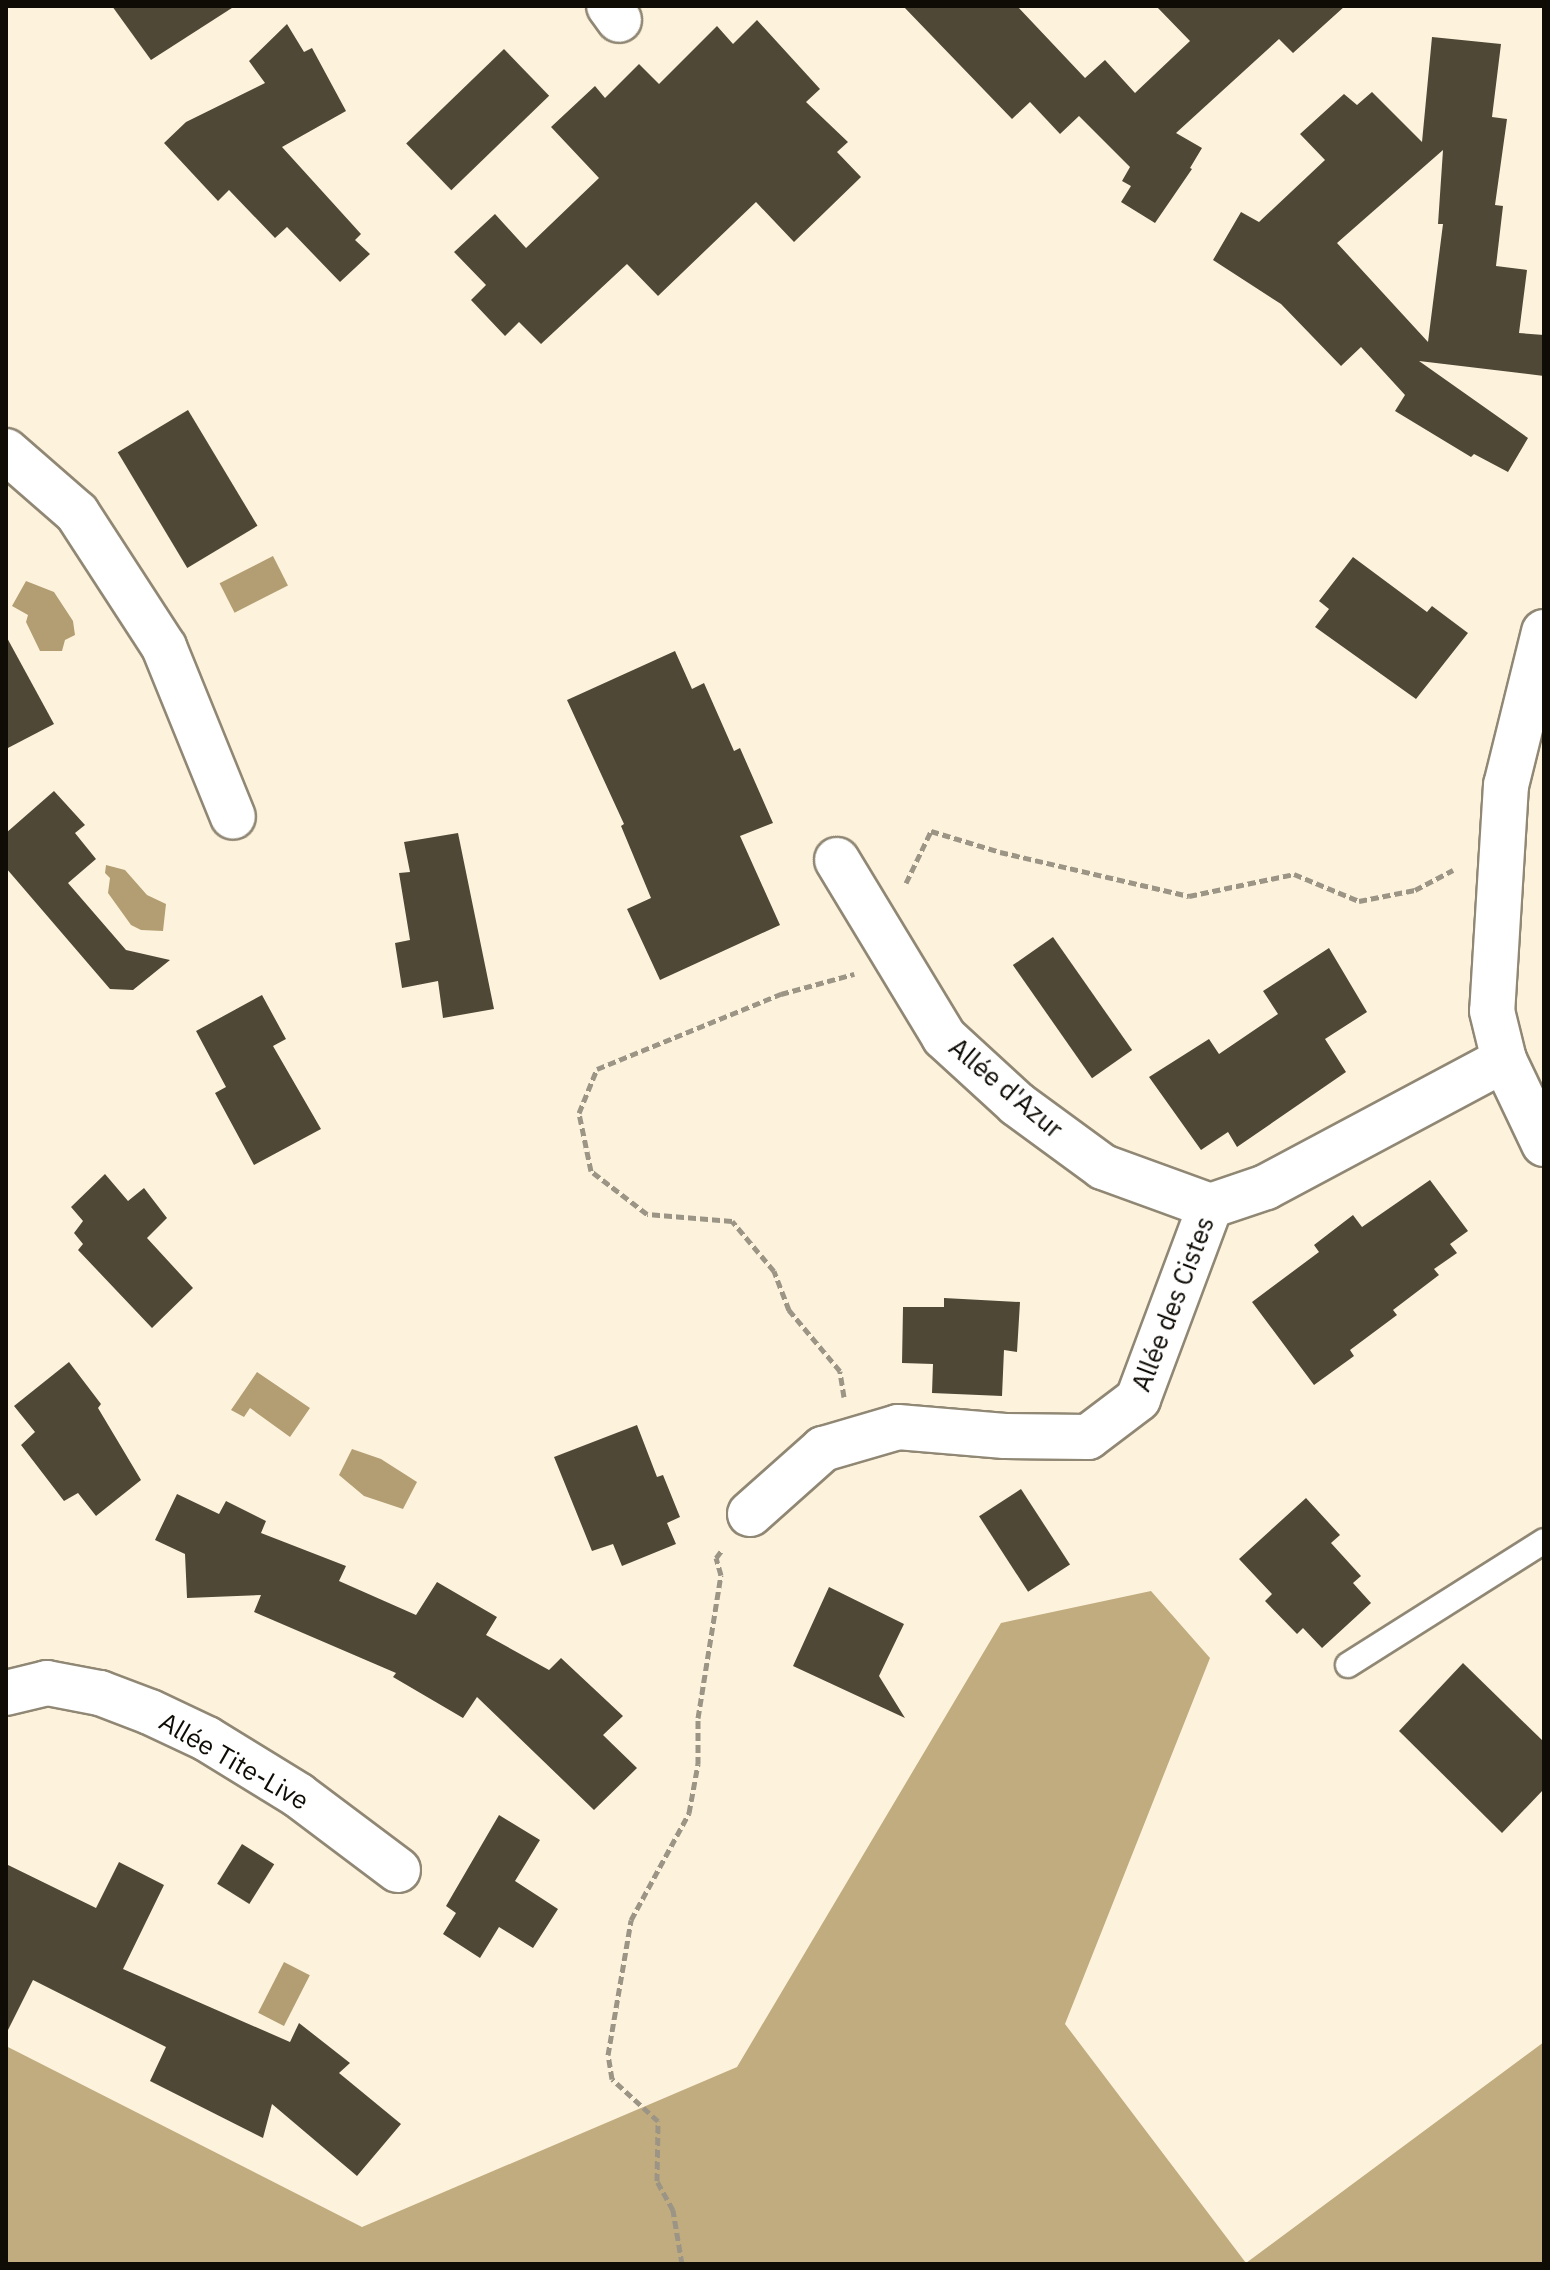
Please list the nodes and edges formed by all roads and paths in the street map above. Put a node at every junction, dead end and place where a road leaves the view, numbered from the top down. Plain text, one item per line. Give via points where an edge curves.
1 (6, 451) edge
2 (1544, 632) edge
3 (233, 817) dead end
4 (1503, 844) junction
5 (837, 860) dead end
6 (887, 942) junction
7 (1504, 1060) junction
8 (1544, 1144) edge
9 (1210, 1206) junction
10 (836, 1445) junction
11 (750, 1514) joint
12 (1544, 1541) edge
13 (1348, 1665) dead end
14 (6, 1693) edge
15 (398, 1870) dead end
16 (682, 2264) edge

1 - 3 street via 77,513 164,647
2 - 4 street via 1506,785
4 - 6 path via 1415,890 1359,901 1294,874 1189,896 931,831 889,916
4 - 7 street via 1492,1011
5 - 6 street, Allée d'Azur
6 - 9 street, Allée d'Azur via 944,1037 1017,1104 1103,1167
6 - 10 path via 858,973 781,994 597,1069 579,1113 591,1171 647,1214 732,1221 774,1271 789,1310 840,1371 845,1404
7 - 8 street
7 - 9 street, Allée des Cistes via 1266,1187
9 - 10 street, Allée des Cistes via 1138,1399 1088,1437 898,1427
10 - 11 street, Allée des Cistes via 823,1449
11 - 16 path via 716,1558 721,1575 689,1813 631,1920 608,2055 612,2079 658,2121 657,2181 673,2210
12 - 13 lane
14 - 15 street, Allée Tite-Live via 47,1683 100,1693 150,1712 207,1739 298,1795

